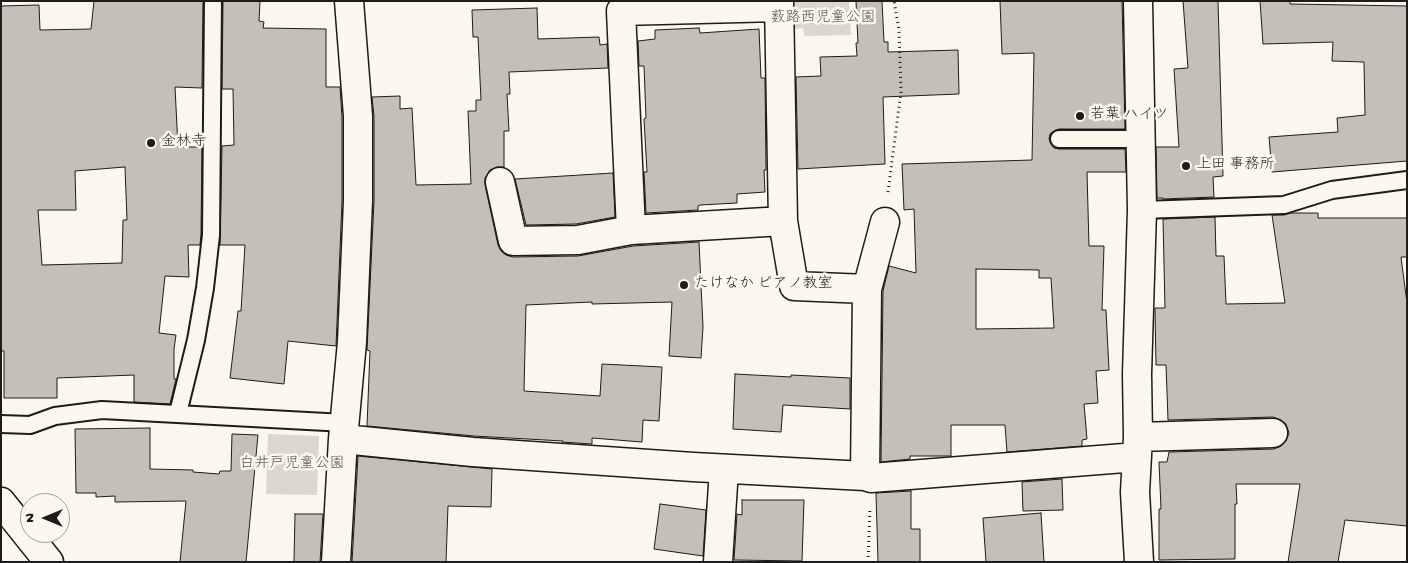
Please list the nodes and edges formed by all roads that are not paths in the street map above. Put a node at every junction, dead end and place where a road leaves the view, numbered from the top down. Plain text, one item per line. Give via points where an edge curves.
1 (212, 1) edge
2 (349, 1) edge
3 (1138, 1) edge
4 (779, 4) edge
5 (657, 6) edge
6 (1059, 139) dead end
7 (1142, 139) junction
8 (1407, 180) edge
9 (500, 182) dead end
10 (1142, 210) junction
11 (783, 221) junction
12 (885, 222) road end
13 (631, 230) junction
14 (867, 289) junction
15 (178, 414) junction
16 (1, 424) edge
17 (344, 431) junction
18 (1273, 433) dead end
19 (1137, 447) junction
20 (724, 469) junction
21 (868, 477) junction
22 (1, 502) edge
23 (49, 562) edge
24 (336, 562) edge
25 (718, 562) edge
26 (1139, 562) edge

1 - 15 lane via 211,235 196,340
2 - 17 street via 358,116 358,201 352,342
3 - 7 street
4 - 5 street
4 - 11 street
5 - 13 street via 621,11
6 - 7 lane
7 - 10 street
8 - 10 lane via 1332,190 1284,205
9 - 13 street via 514,241 578,240
10 - 19 street
11 - 13 street
11 - 14 street via 794,286
12 - 14 street
14 - 21 street
15 - 16 lane via 102,410 55,416 30,425
15 - 17 lane
17 - 20 street via 473,452
17 - 24 street
18 - 19 street
19 - 21 street
19 - 26 street via 1135,492
20 - 21 street
20 - 25 street
22 - 23 street

